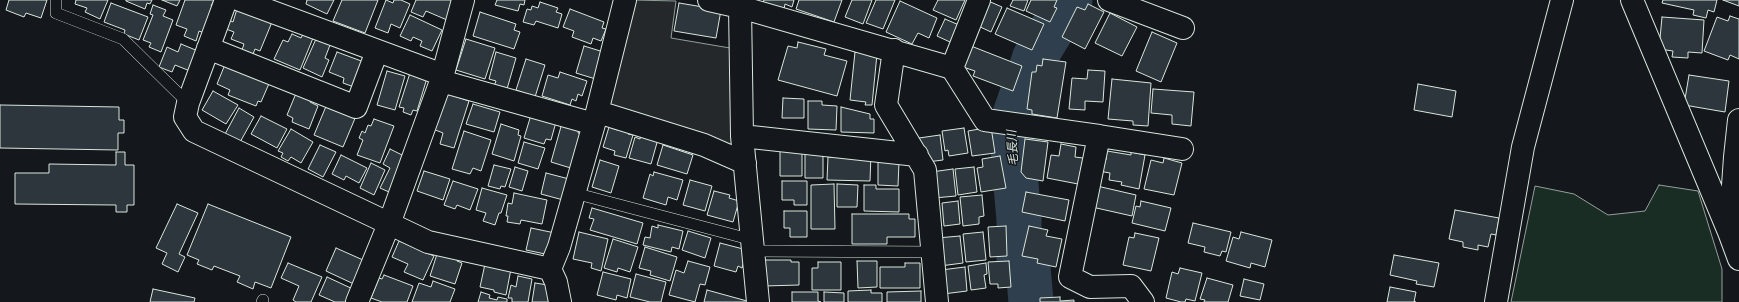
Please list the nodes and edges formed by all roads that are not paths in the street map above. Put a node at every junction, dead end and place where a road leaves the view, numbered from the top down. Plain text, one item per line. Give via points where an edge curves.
1 (56, 0) edge
2 (226, 0) edge
3 (240, 0) edge
4 (463, 0) edge
5 (625, 0) edge
6 (709, 0) edge
7 (979, 0) edge
8 (1109, 0) edge
9 (1562, 0) edge
10 (1632, 0) edge
11 (740, 6) junction
12 (1183, 28) dead end
13 (208, 48) junction
14 (894, 50) junction
15 (377, 51) junction
16 (952, 68) junction
17 (442, 78) junction
18 (188, 103) junction
19 (596, 118) junction
20 (1739, 120) edge
21 (742, 136) junction
22 (1099, 136) junction
23 (1182, 149) dead end
24 (917, 155) junction
25 (745, 162) junction
26 (574, 193) junction
27 (389, 224) junction
28 (1729, 232) junction
29 (753, 245) junction
30 (933, 252) junction
31 (1739, 259) edge
32 (550, 269) junction
33 (1090, 294) edge
34 (357, 302) edge
35 (560, 302) edge
36 (758, 302) edge
37 (937, 302) edge
38 (1143, 302) edge
39 (1496, 302) edge

1 - 18 lane via 56,13 123,39
2 - 13 street
3 - 15 street
4 - 17 street
5 - 19 street
6 - 11 street
7 - 16 street
8 - 12 street
9 - 39 street via 1523,147
10 - 28 street
11 - 14 street
11 - 21 street
13 - 15 street via 356,107
13 - 18 street
14 - 16 street
14 - 24 street via 886,105
15 - 17 street
16 - 22 street via 985,120
17 - 19 street
17 - 27 street
18 - 27 street via 185,117 194,131
19 - 25 street via 704,145
19 - 26 street
20 - 28 street
21 - 24 street
21 - 25 street
22 - 23 street
22 - 33 street via 1070,277
24 - 30 street via 925,170
25 - 29 street
26 - 29 lane
26 - 32 street via 560,247
27 - 32 street via 428,242
27 - 34 street
28 - 31 street
29 - 30 lane
29 - 36 street
30 - 37 street
32 - 35 street
33 - 38 street via 1131,286

